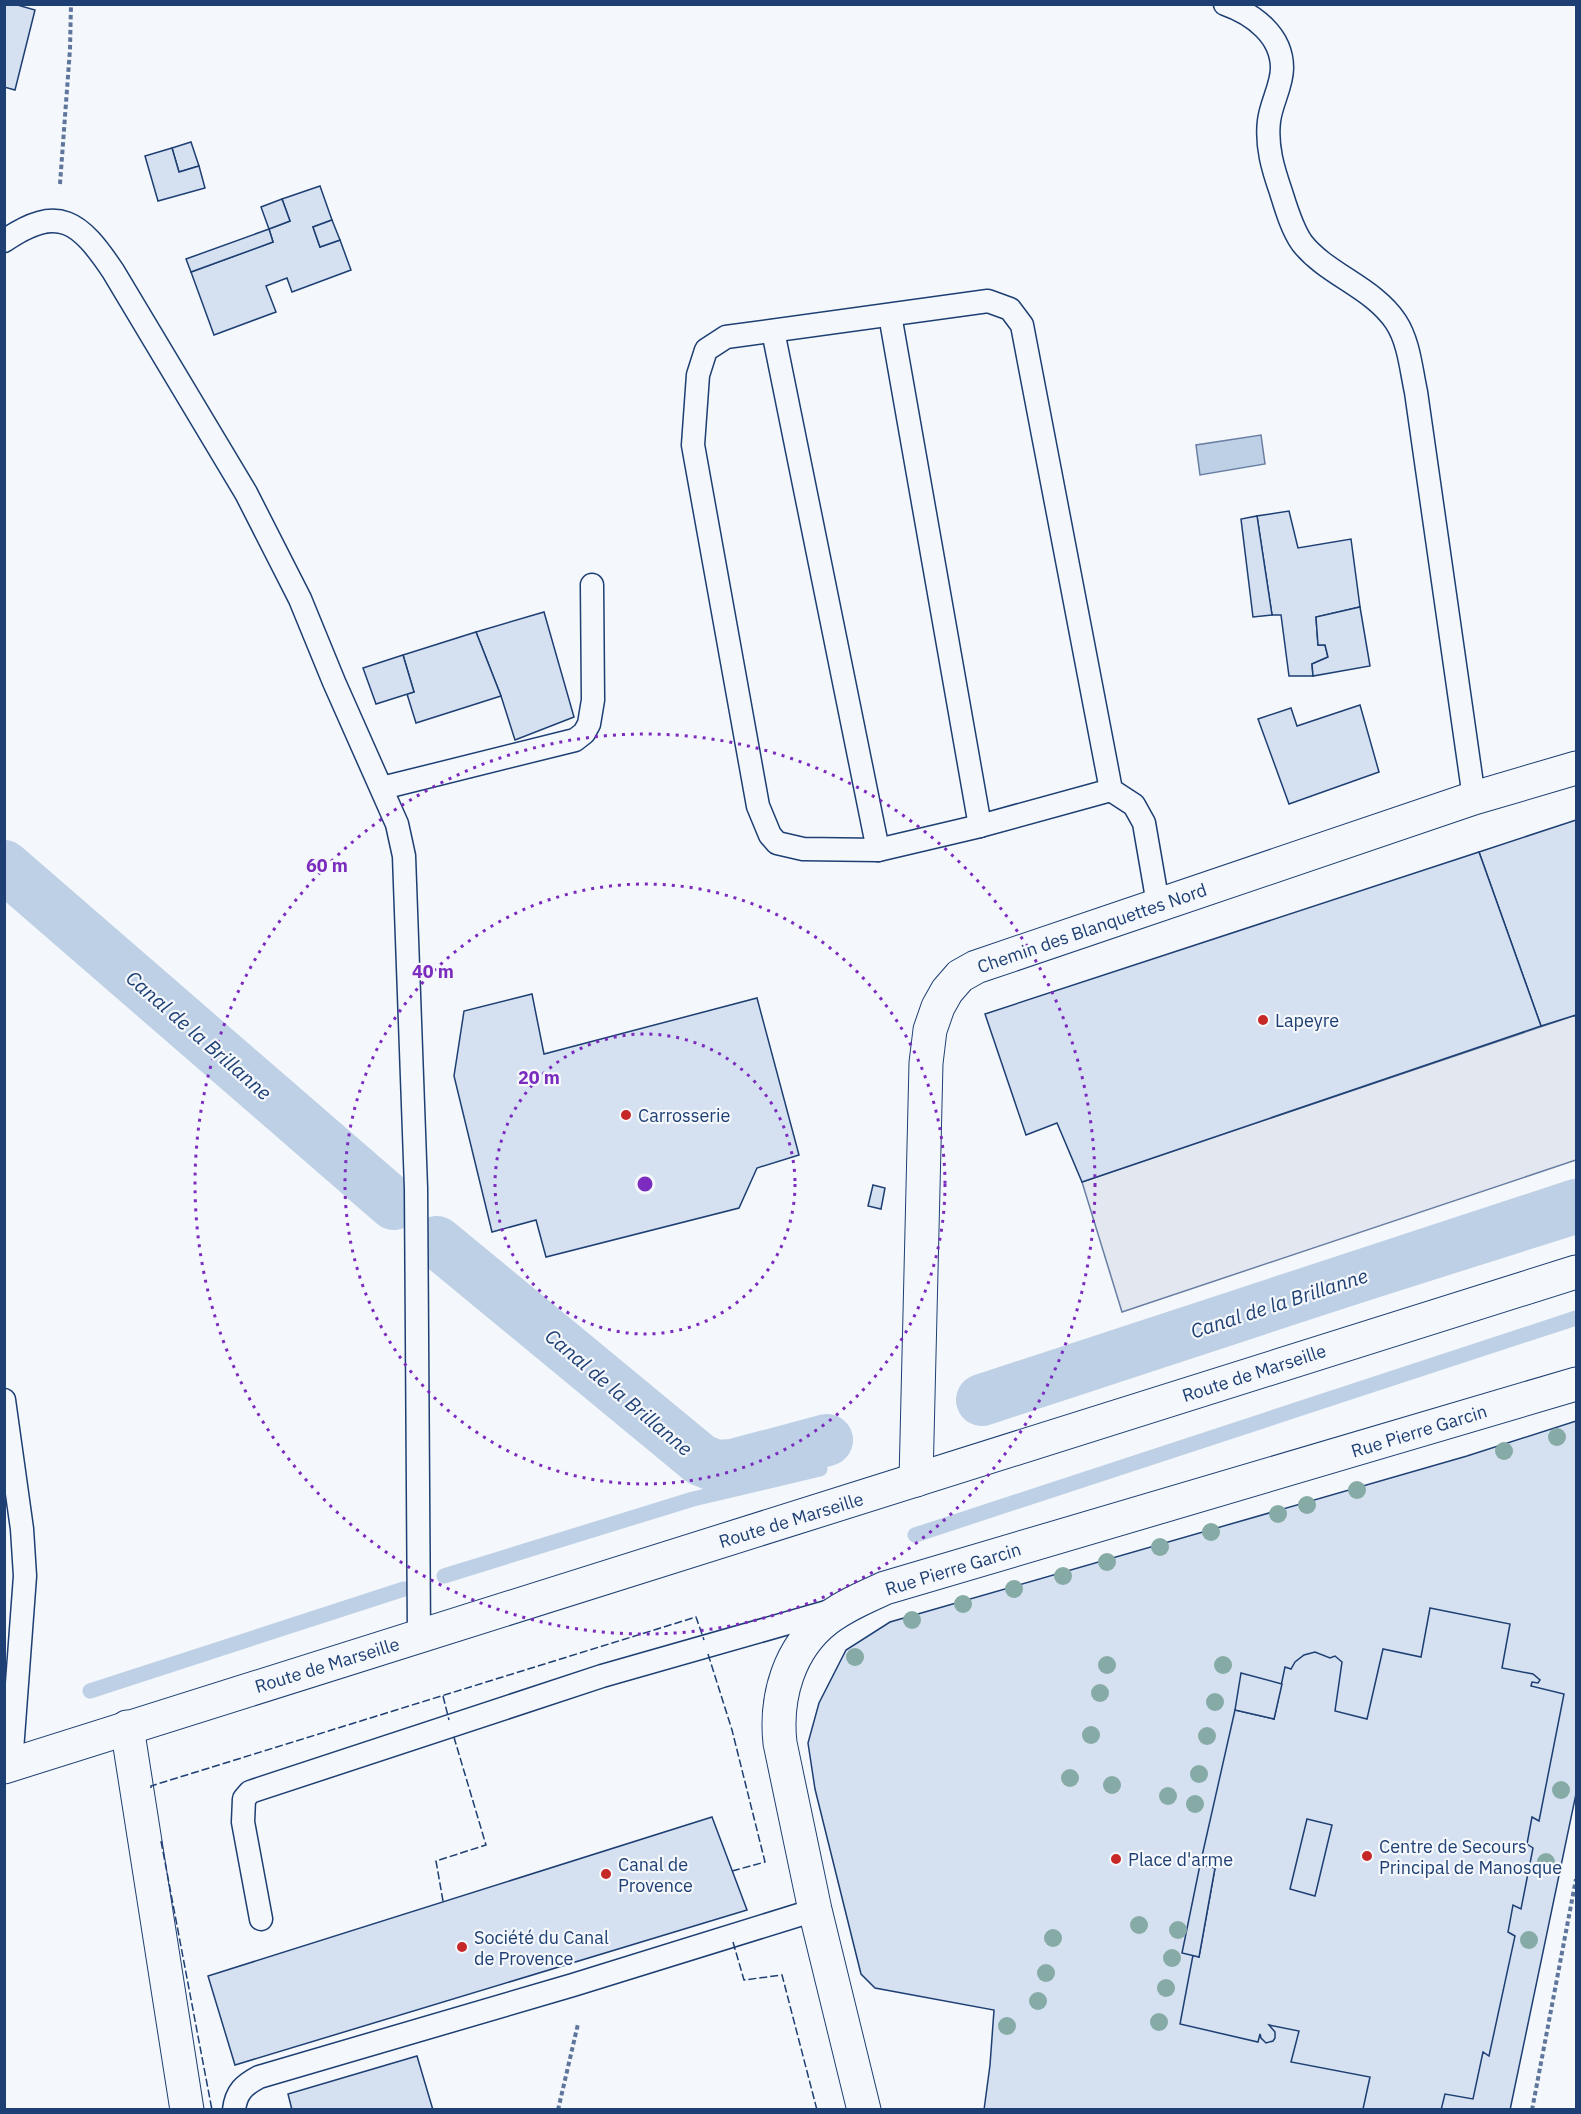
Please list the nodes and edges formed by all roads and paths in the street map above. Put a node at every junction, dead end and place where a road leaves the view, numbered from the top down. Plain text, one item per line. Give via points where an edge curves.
1 (71, 4) edge
2 (1225, 4) edge
3 (57, 221) junction
4 (4, 241) edge
5 (890, 315) junction
6 (773, 331) junction
7 (592, 585) dead end
8 (1576, 768) edge
9 (382, 788) junction
10 (1111, 790) junction
11 (1474, 798) junction
12 (980, 826) junction
13 (878, 850) junction
14 (1158, 904) junction
15 (1576, 1272) edge
16 (1576, 1384) edge
17 (4, 1400) edge
18 (916, 1480) junction
19 (846, 1607) junction
20 (419, 1636) junction
21 (127, 1727) junction
22 (8, 1766) edge
23 (1576, 1880) edge
24 (815, 1911) junction
25 (261, 1919) dead end
26 (573, 1985) junction
27 (187, 2109) edge
28 (234, 2109) edge
29 (558, 2109) edge
30 (864, 2109) edge
31 (1532, 2109) edge

1 - 3 path
2 - 11 lane via 1259,21 1279,50 1282,68 1269,120 1268,151 1286,210 1301,242 1367,292 1395,321 1405,341 1416,392
3 - 4 lane via 35,223
3 - 9 lane via 81,230 113,271 246,494 300,599
5 - 6 lane
5 - 10 lane via 988,301 1010,309 1022,325
5 - 12 lane
6 - 13 lane
6 - 13 lane via 726,337 706,350 698,375 693,445 758,806 777,843 803,849
7 - 9 lane via 593,700 584,733 575,740
8 - 11 street, Chemin des Blanquettes Nord
9 - 20 lane via 398,824 404,856 416,1188
10 - 12 lane
10 - 14 lane via 1134,805 1144,823
11 - 14 street, Chemin des Blanquettes Nord
12 - 13 lane
14 - 18 street, Chemin des Blanquettes Nord via 976,967 960,976 938,1007 928,1039 926,1063
15 - 18 street, Route de Marseille
16 - 19 street, Rue Pierre Garcin via 885,1588
17 - 22 lane via 25,1576
18 - 20 street, Route de Marseille
19 - 24 street, Rue Pierre Garcin via 816,1628 794,1660 783,1688 778,1724 783,1766
19 - 25 lane via 602,1676 250,1792 244,1799 243,1822
20 - 21 street, Route de Marseille
21 - 22 street, Route de Marseille
21 - 27 street
23 - 31 path
24 - 26 lane
24 - 30 street, Rue Pierre Garcin
26 - 28 lane via 259,2077 238,2094
26 - 29 path via 577,2032

